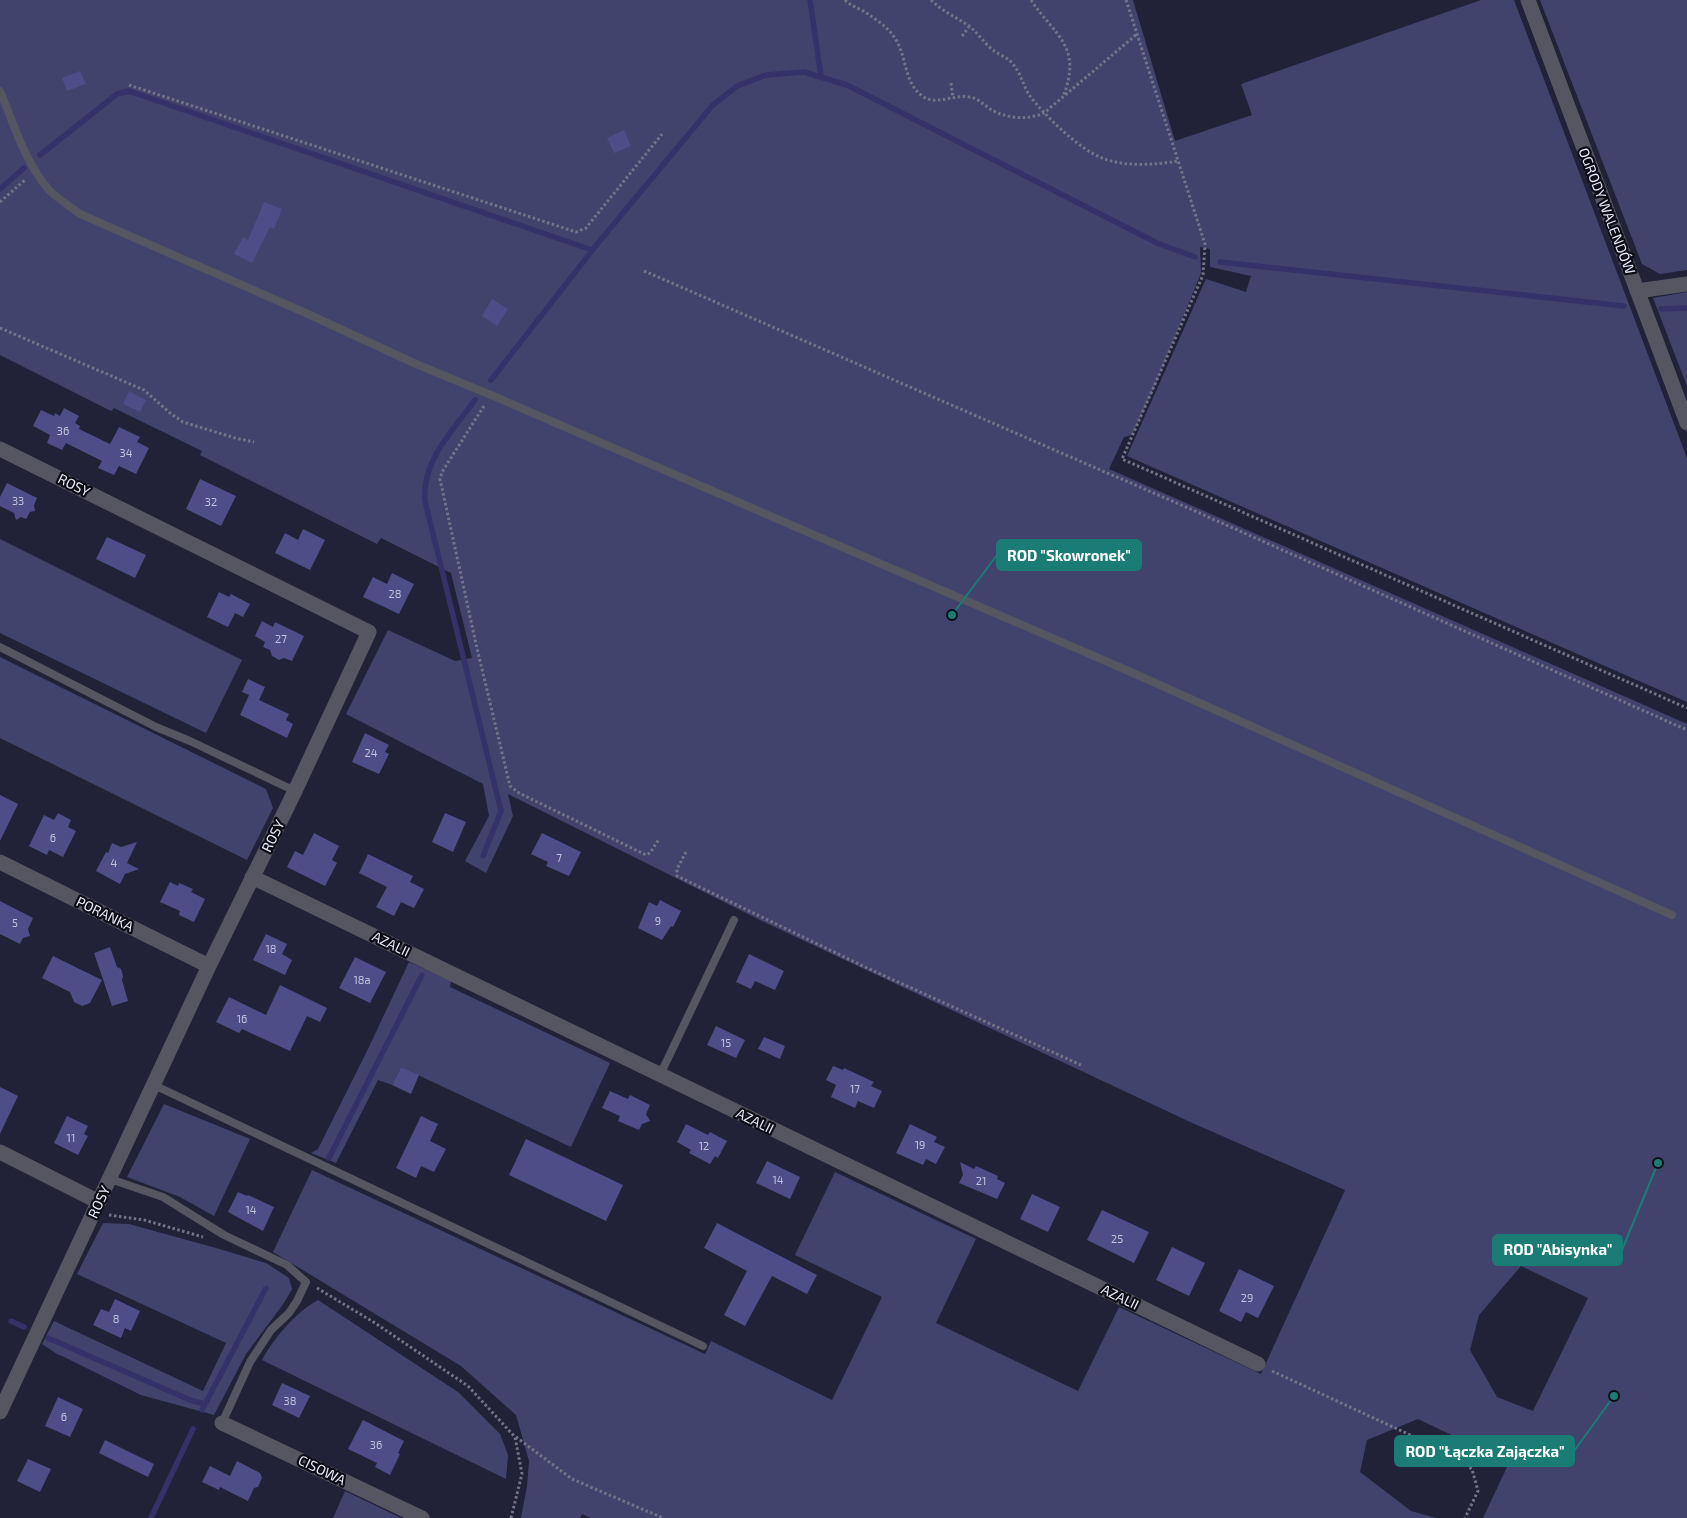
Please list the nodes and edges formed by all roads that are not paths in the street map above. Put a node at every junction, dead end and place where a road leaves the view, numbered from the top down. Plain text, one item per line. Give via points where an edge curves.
1 (1528, 0) edge
2 (0, 91) edge
3 (1687, 284) edge
4 (1637, 291) junction
5 (1687, 423) edge
6 (0, 449) edge
7 (0, 647) edge
8 (295, 791) junction
9 (0, 862) edge
10 (252, 877) junction
11 (1672, 914) dead end
12 (734, 920) dead end
13 (209, 966) junction
14 (660, 1075) junction
15 (154, 1086) junction
16 (0, 1152) edge
17 (110, 1179) junction
18 (97, 1208) junction
19 (703, 1346) dead end
20 (1258, 1364) road end
21 (0, 1412) edge
22 (222, 1423) joint
23 (422, 1518) edge

1 - 4 street, OGRODY WALENDÓW
2 - 11 lane via 24,150 49,190 80,214 416,364 1106,661
3 - 4 street
4 - 5 street, OGRODY WALENDÓW
6 - 8 street, ROSY via 369,632
7 - 8 lane via 156,727
8 - 10 street, ROSY
9 - 13 street, PORANKA
10 - 13 street, ROSY
10 - 14 street, AZALII
12 - 14 lane
13 - 15 street, ROSY
14 - 20 street, AZALII
15 - 17 street, ROSY
15 - 19 lane
16 - 18 street
17 - 18 street, ROSY
17 - 22 lane via 163,1197 224,1235 288,1265 306,1282 298,1301 271,1330 250,1362
18 - 21 street, ROSY
22 - 23 street, CISOWA

